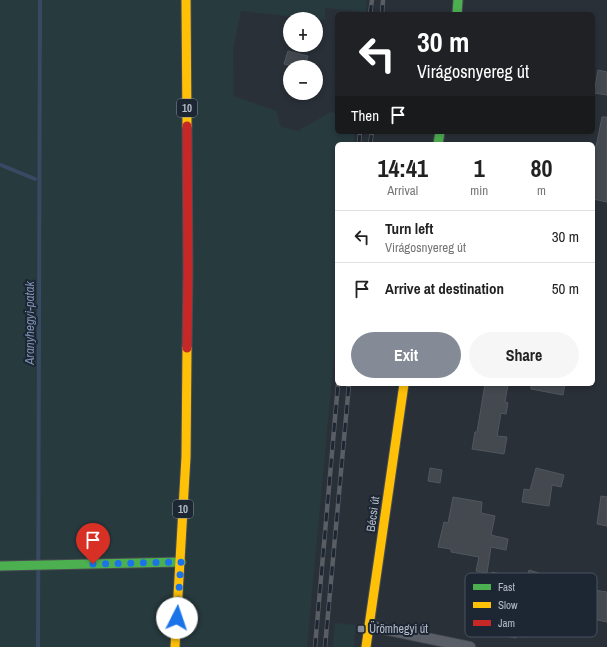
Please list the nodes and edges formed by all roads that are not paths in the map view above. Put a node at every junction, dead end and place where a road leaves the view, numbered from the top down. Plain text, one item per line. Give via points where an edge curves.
1 (186, 0) edge
2 (458, 0) edge
3 (457, 12) edge
4 (404, 386) edge
5 (181, 562) junction
6 (3, 566) edge
7 (369, 626) junction
8 (175, 647) edge
9 (366, 647) edge
10 (470, 647) edge

1 - 5 main road, 10 via 188,271 186,457
2 - 3 main road
4 - 7 main road, Bécsi út
5 - 6 main road
5 - 8 main road, 10
7 - 9 main road, Bécsi út
7 - 10 street

